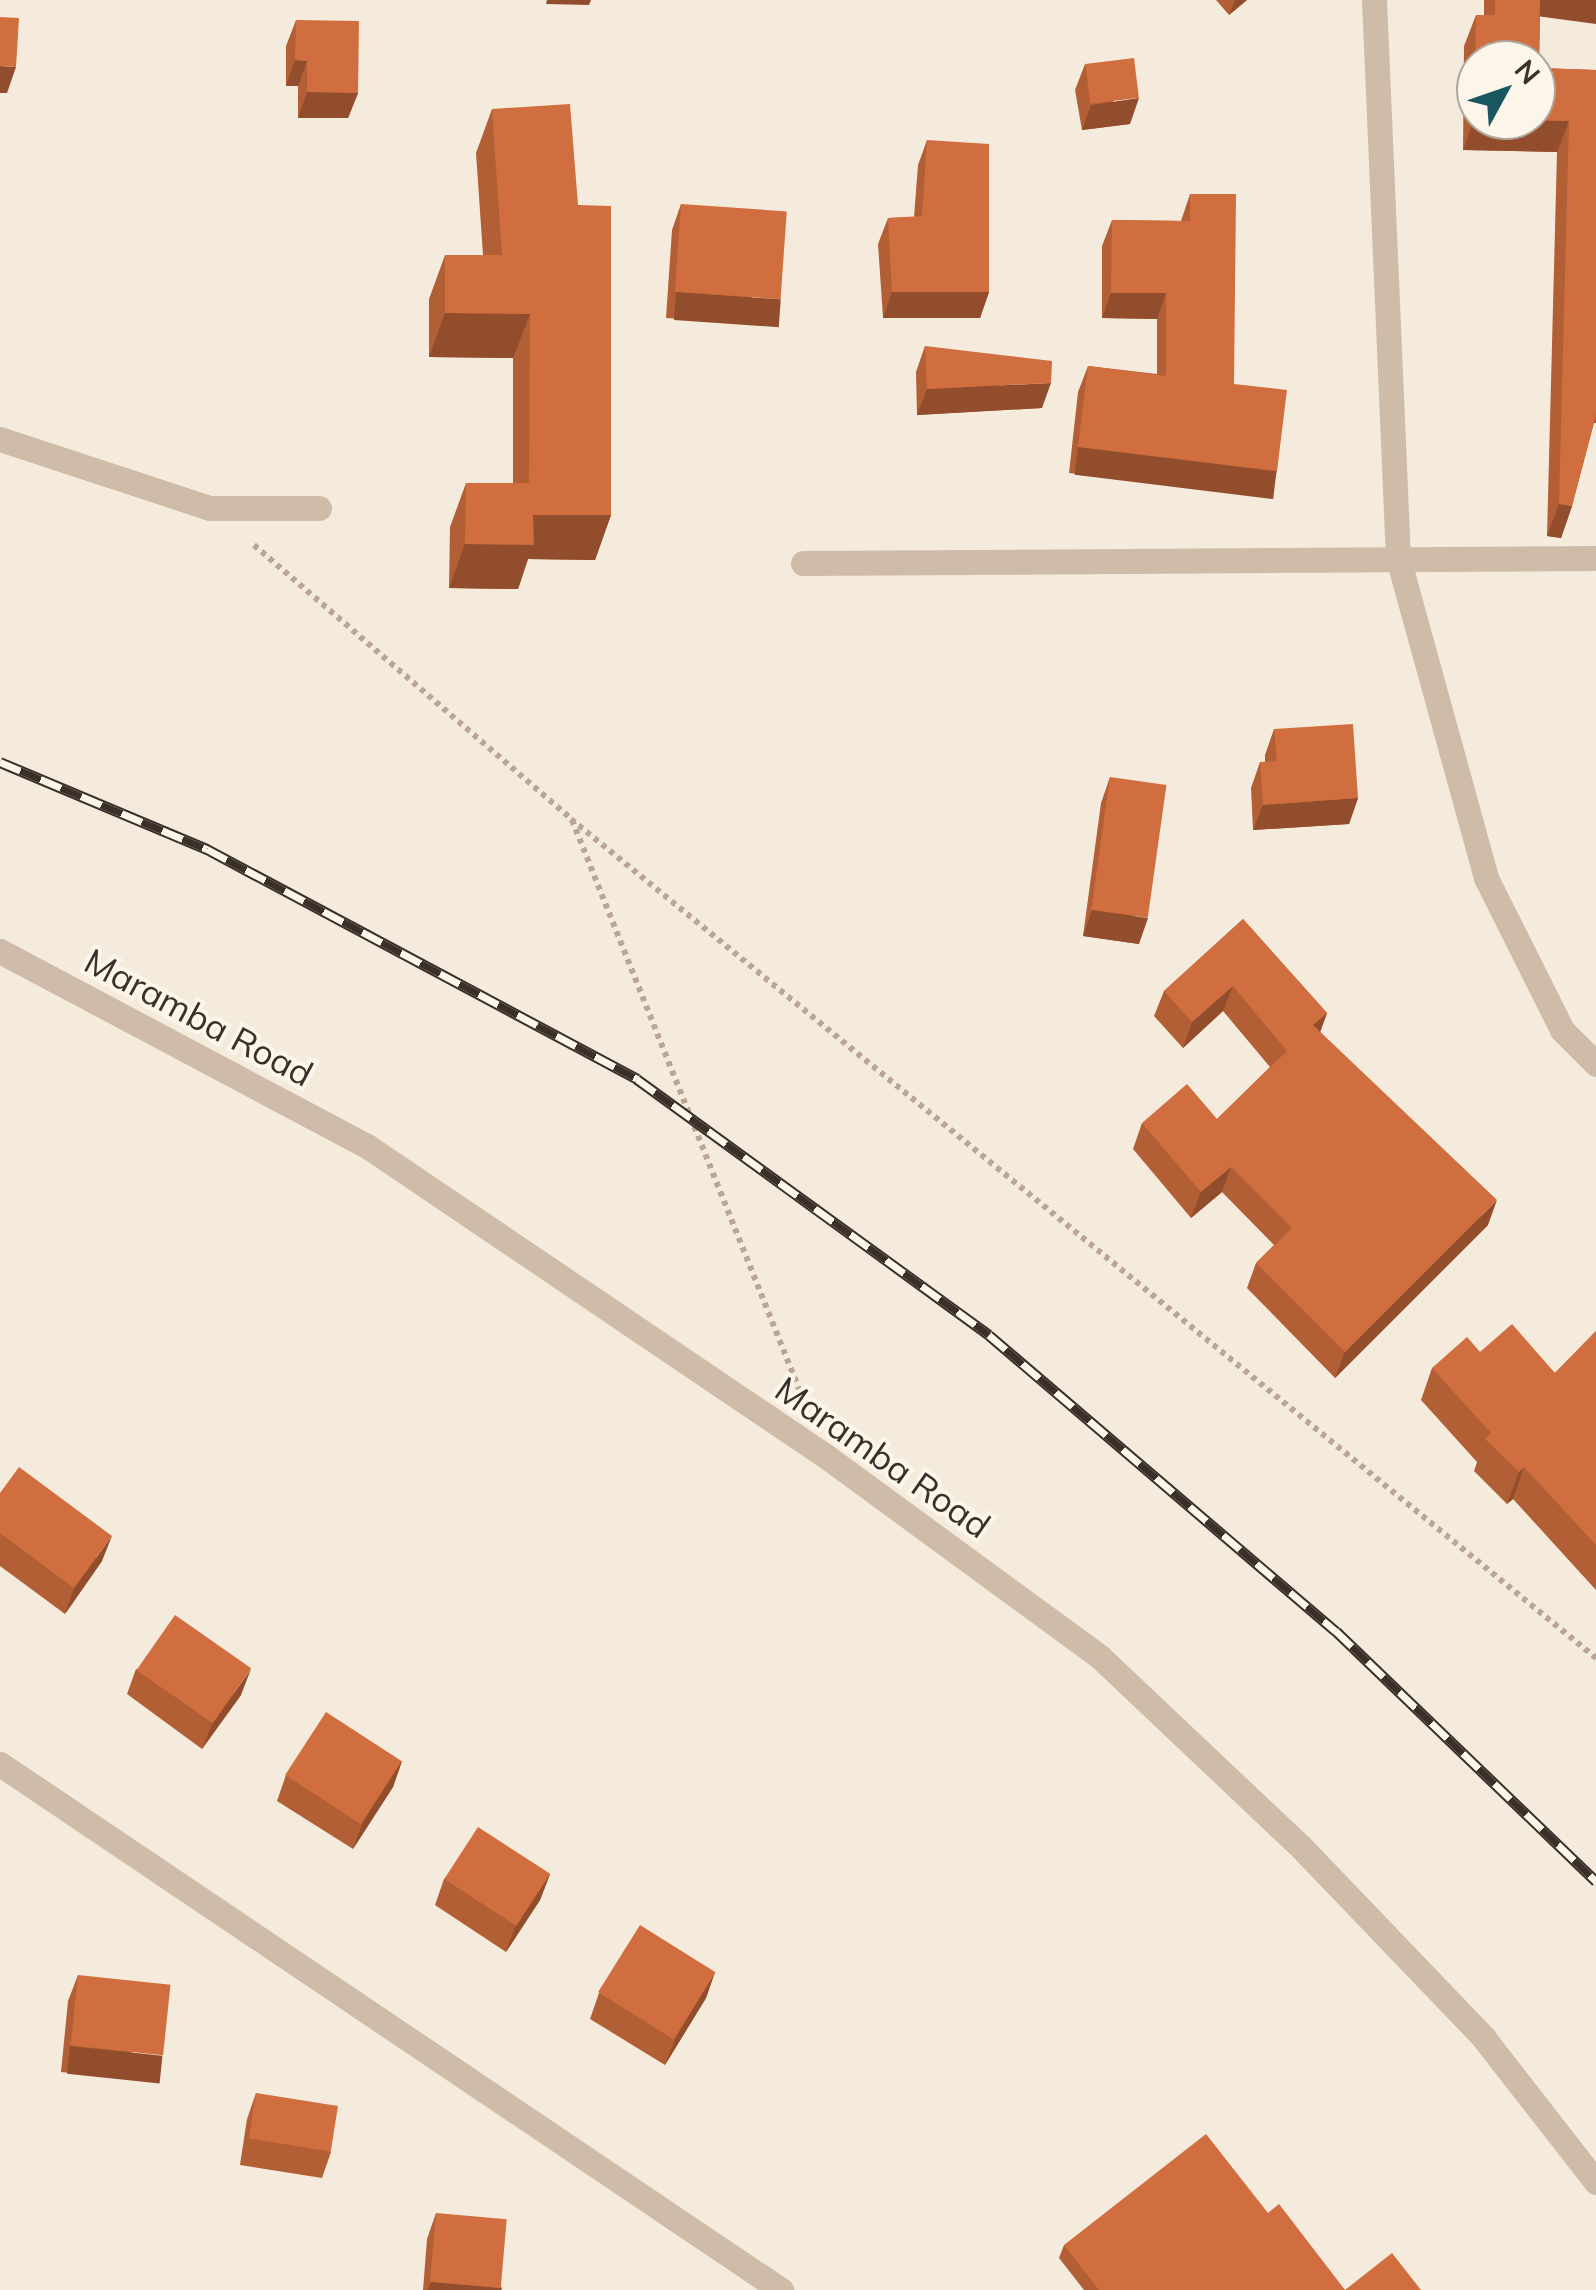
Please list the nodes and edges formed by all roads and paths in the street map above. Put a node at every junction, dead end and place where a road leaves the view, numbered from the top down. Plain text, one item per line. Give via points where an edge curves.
1 (1374, 0) edge
2 (0, 439) edge
3 (210, 508) junction
4 (319, 508) dead end
5 (1398, 558) junction
6 (1596, 558) edge
7 (802, 564) dead end
8 (571, 819) junction
9 (0, 951) edge
10 (1596, 1064) edge
11 (827, 1457) junction
12 (1596, 1658) edge
13 (0, 1764) edge
14 (1596, 2182) edge
15 (781, 2290) edge

1 - 5 street
2 - 3 street
3 - 4 street
3 - 8 path
5 - 6 street
5 - 7 street
5 - 10 street via 1486,878 1562,1030
8 - 11 path
8 - 12 path
9 - 11 street, Maramba Road via 366,1146
11 - 14 street, Maramba Road via 1100,1657 1215,1765 1483,2037
13 - 15 street

